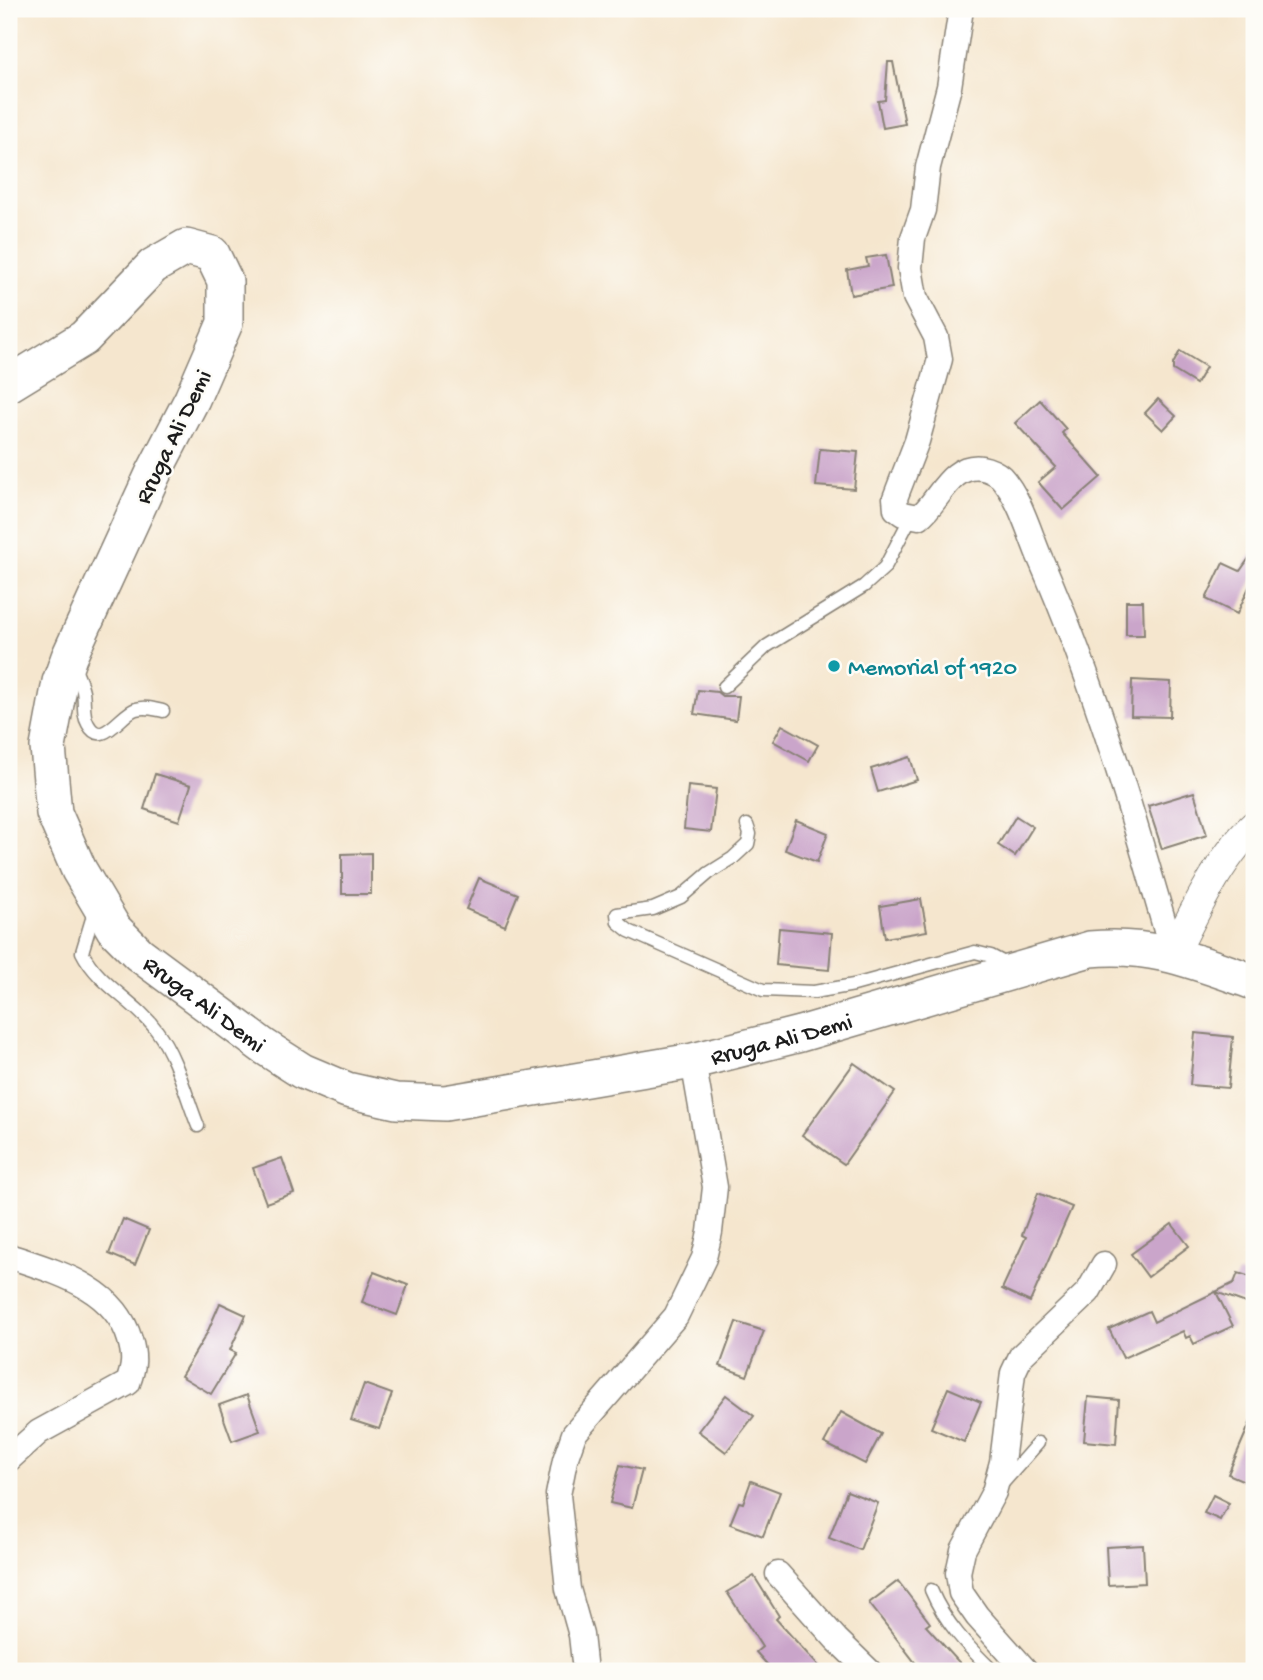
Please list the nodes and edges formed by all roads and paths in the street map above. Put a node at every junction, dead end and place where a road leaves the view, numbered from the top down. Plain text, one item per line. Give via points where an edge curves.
1 (961, 9) edge
2 (9, 384) edge
3 (911, 517) junction
4 (69, 657) junction
5 (724, 687) dead end
6 (163, 711) dead end
7 (747, 825) dead end
8 (1254, 826) edge
9 (97, 903) junction
10 (1173, 954) junction
11 (1016, 970) junction
12 (1254, 982) edge
13 (693, 1061) junction
14 (198, 1126) dead end
15 (9, 1256) edge
16 (1104, 1264) dead end
17 (1038, 1443) dead end
18 (9, 1459) edge
19 (994, 1492) junction
20 (778, 1574) dead end
21 (930, 1590) dead end
22 (585, 1671) edge
23 (869, 1671) edge
24 (993, 1671) edge
25 (1026, 1671) edge

1 - 3 street via 910,268 915,297 936,337 940,359 895,498 896,509
2 - 4 main road, Rruga Ali Demi via 84,338 153,266 186,247 212,254 225,281 225,323
3 - 5 lane via 886,567 864,586 767,646
3 - 10 street via 926,512 935,496 971,467 1000,475 1012,494 1060,604 1095,702
4 - 6 lane via 80,681 90,728 108,732 134,709
4 - 9 main road, Rruga Ali Demi via 48,747 54,813
7 - 11 lane via 748,844 733,858 681,897 653,909 617,914 618,922 763,990 814,992 854,985 975,952
8 - 10 street via 1213,881
9 - 13 main road, Rruga Ali Demi via 139,954 221,1016 302,1071 347,1090 396,1101 445,1103
9 - 14 lane via 82,952 99,976 156,1029
10 - 11 main road, Rruga Ali Demi via 1118,947 1090,949
10 - 12 main road, Rruga Ali Demi
11 - 13 main road, Rruga Ali Demi
13 - 22 street via 715,1186 704,1258 676,1316 574,1434 558,1495 568,1589
15 - 18 street via 60,1273 111,1305 127,1328 134,1368 128,1383 39,1432
16 - 19 street via 1088,1292 1021,1356 1013,1373
17 - 19 lane
19 - 25 street via 963,1550 958,1573 961,1592
20 - 23 street
21 - 24 lane via 947,1621

